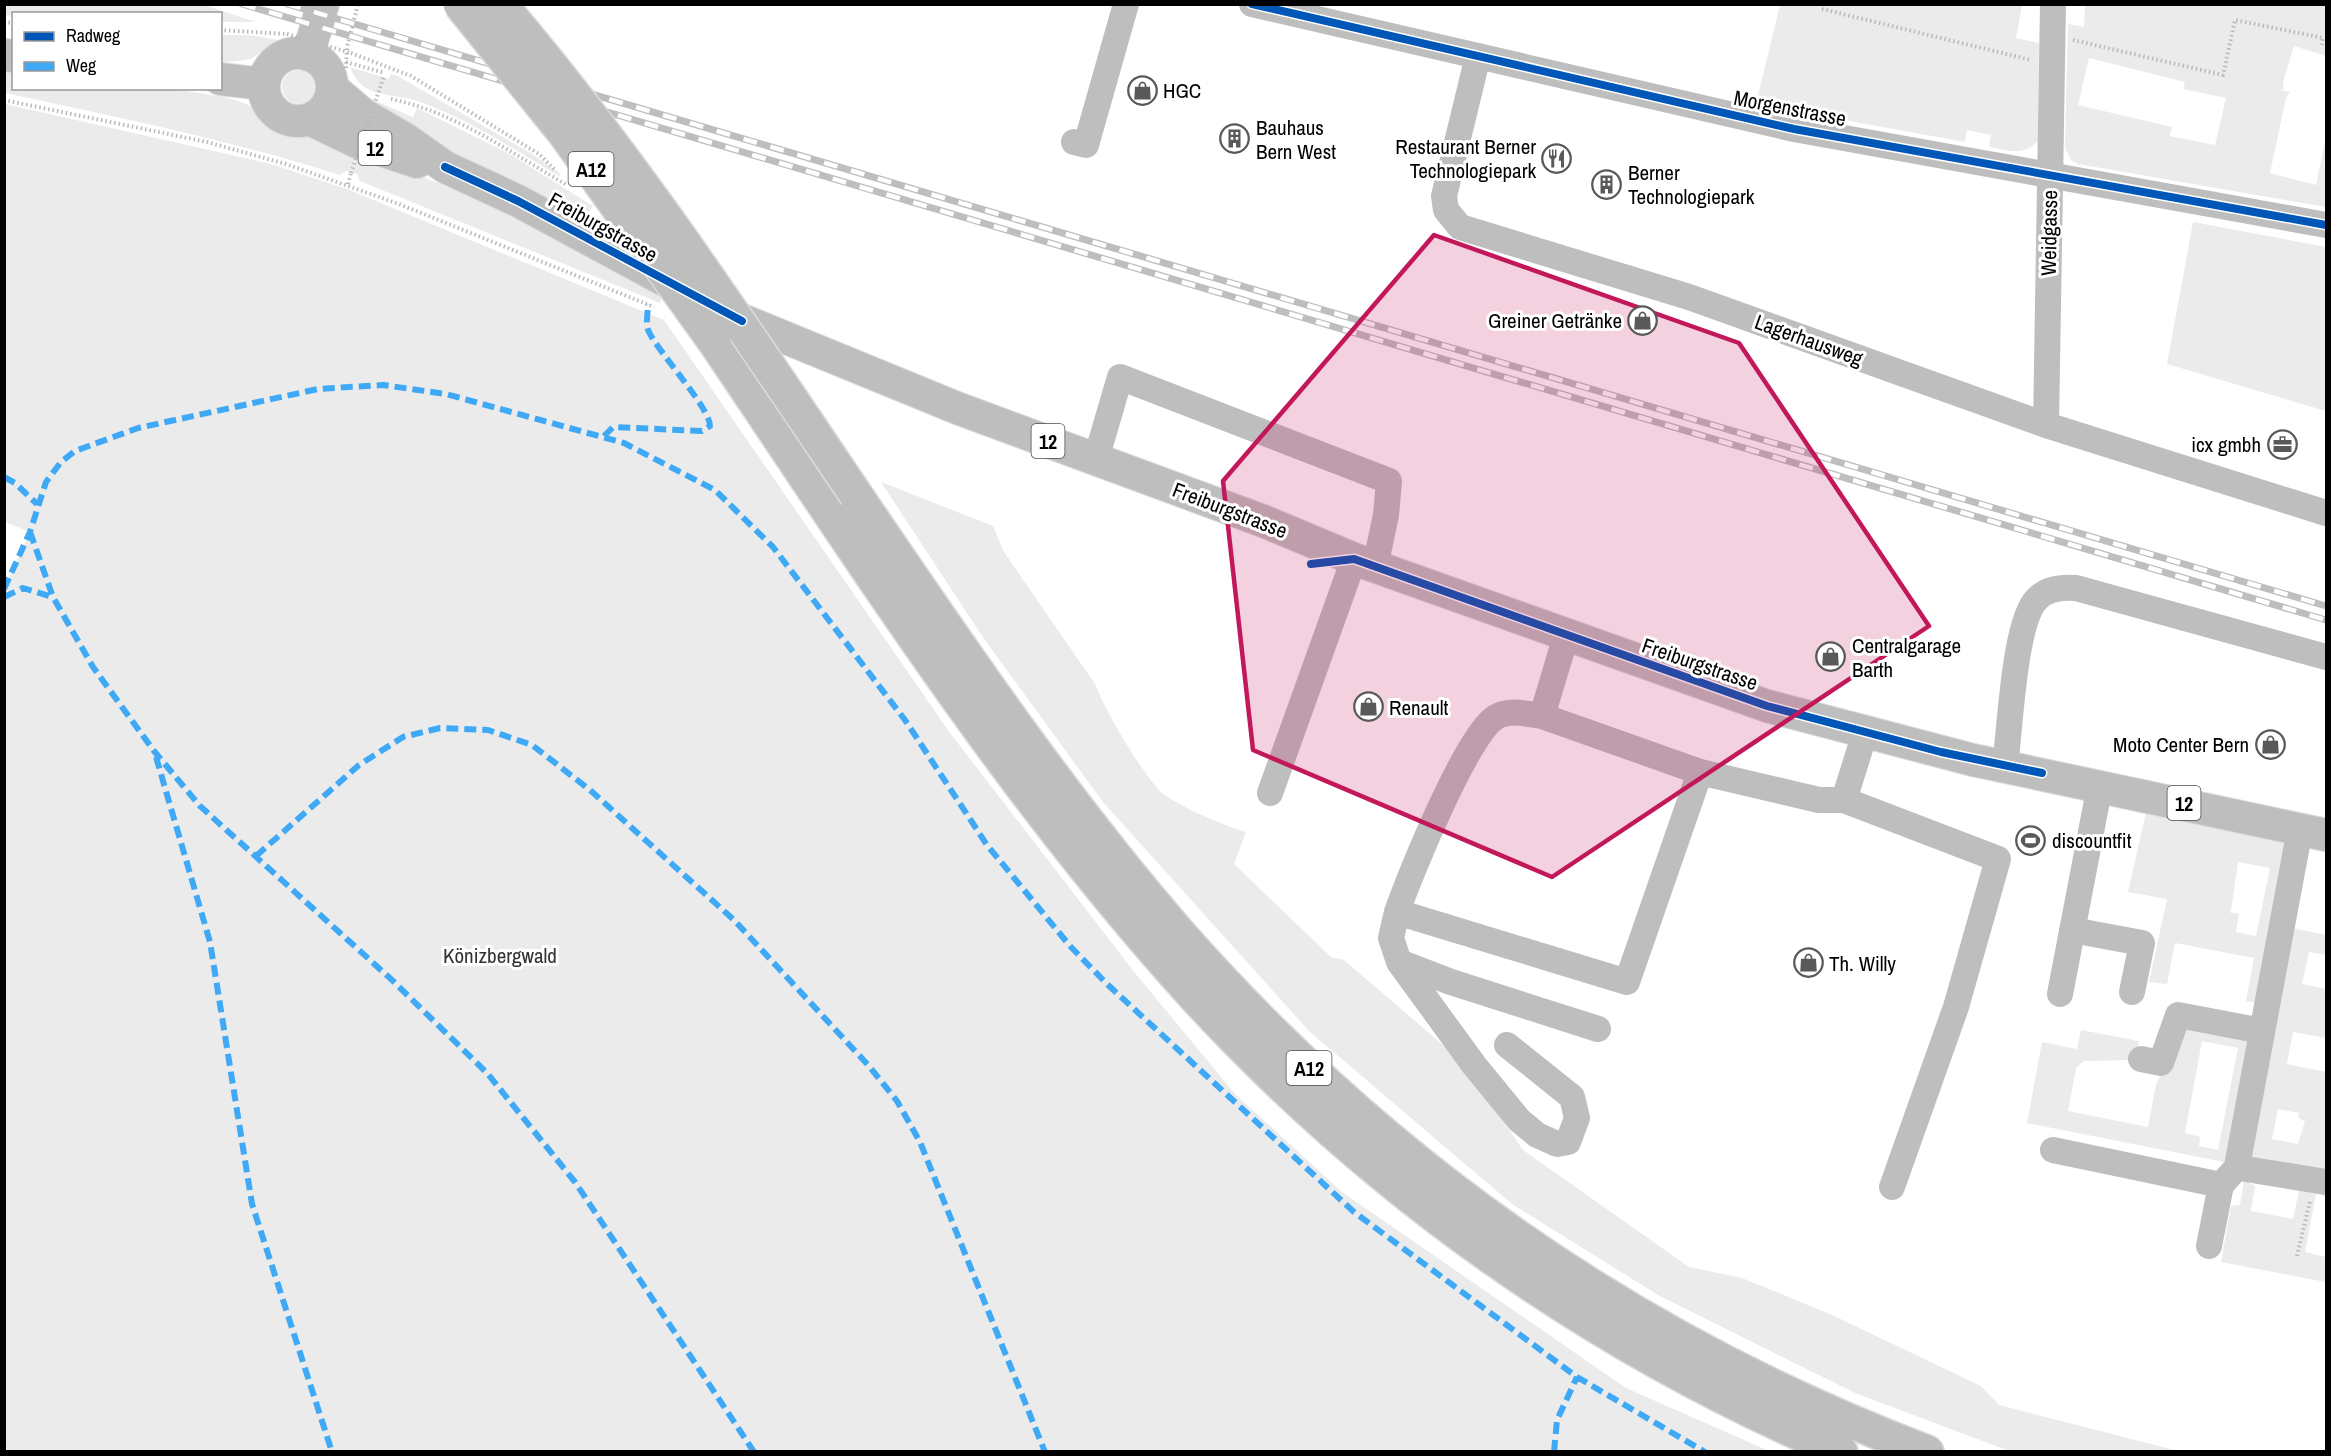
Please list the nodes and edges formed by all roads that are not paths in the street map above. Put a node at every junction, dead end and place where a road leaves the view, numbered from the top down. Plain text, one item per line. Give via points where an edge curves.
1 (323, 4) edge
2 (460, 4) edge
3 (500, 4) edge
4 (1126, 4) edge
5 (1252, 4) edge
6 (2053, 4) edge
7 (297, 45) junction
8 (1478, 56) junction
9 (343, 75) junction
10 (222, 79) edge
11 (264, 84) junction
12 (309, 119) junction
13 (1074, 142) dead end
14 (445, 167) junction
15 (2050, 175) junction
16 (2326, 225) edge
17 (2046, 425) junction
18 (1096, 459) junction
19 (2326, 513) edge
20 (1365, 563) junction
21 (1566, 636) junction
22 (2326, 657) edge
23 (1542, 716) junction
24 (1864, 733) junction
25 (2005, 766) junction
26 (1700, 772) junction
27 (2100, 785) junction
28 (1270, 794) dead end
29 (1844, 800) junction
30 (2313, 832) edge
31 (1397, 912) junction
32 (2072, 930) junction
33 (1399, 962) junction
34 (2132, 992) dead end
35 (2060, 994) dead end
36 (1598, 1029) dead end
37 (2262, 1031) junction
38 (1507, 1045) dead end
39 (2141, 1059) dead end
40 (2053, 1150) dead end
41 (2240, 1164) junction
42 (2221, 1185) junction
43 (1892, 1187) dead end
44 (2319, 1190) edge
45 (2209, 1246) dead end
46 (1841, 1452) edge
47 (1927, 1452) edge

1 - 7 main road
2 - 46 highway, A12, bridge via 625,215 970,716 1114,903 1197,999 1319,1120 1446,1225 1549,1298 1706,1389
3 - 47 highway, A12, bridge via 657,206 990,690 1108,847 1221,979 1341,1098 1473,1206 1618,1304 1720,1362
4 - 13 street via 1086,145
5 - 8 street, Morgenstrasse
6 - 15 street, Weidgasse
7 - 9 main road, 12 via 327,69
7 - 11 main road via 268,71
8 - 15 street, Morgenstrasse via 1794,129
8 - 17 street, Lagerhausweg via 1444,196 1446,210 1460,227 1689,297
9 - 12 main road via 326,107
9 - 14 main road, Freiburgstrasse / 12 via 364,115
10 - 11 main road
11 - 12 main road, 12 via 266,97 276,113 290,120
12 - 14 main road, Freiburgstrasse / 12 via 402,159
14 - 18 main road, Freiburgstrasse / 12 via 518,201 742,321
15 - 16 street, Morgenstrasse
15 - 17 street, Weidgasse
17 - 19 street, Lagerhausweg
18 - 20 main road, Freiburgstrasse / 12
18 - 20 street via 1120,377 1170,396 1389,481 1386,515
20 - 21 main road, Freiburgstrasse / 12
20 - 28 street
21 - 23 street
21 - 24 main road, Freiburgstrasse / 12 via 1757,703
22 - 25 street via 2076,588 2051,590 2037,598 2022,626
23 - 26 street
23 - 31 street via 1515,712 1501,715 1483,728 1413,868
24 - 25 main road, Freiburgstrasse / 12
24 - 29 street
25 - 27 main road, Freiburgstrasse / 12
26 - 29 street via 1819,800
26 - 31 street via 1627,982
27 - 30 main road, Freiburgstrasse / 12
27 - 32 street
29 - 43 street via 1998,859 1956,1007
30 - 37 street
31 - 33 street via 1391,938
32 - 34 street via 2142,943
32 - 35 street
33 - 36 street
33 - 38 street via 1519,1120 1550,1141 1568,1142 1577,1118 1572,1096
37 - 39 street via 2178,1015 2161,1064
37 - 41 street via 2238,1157
40 - 42 street
41 - 42 street
41 - 44 street
42 - 45 street

